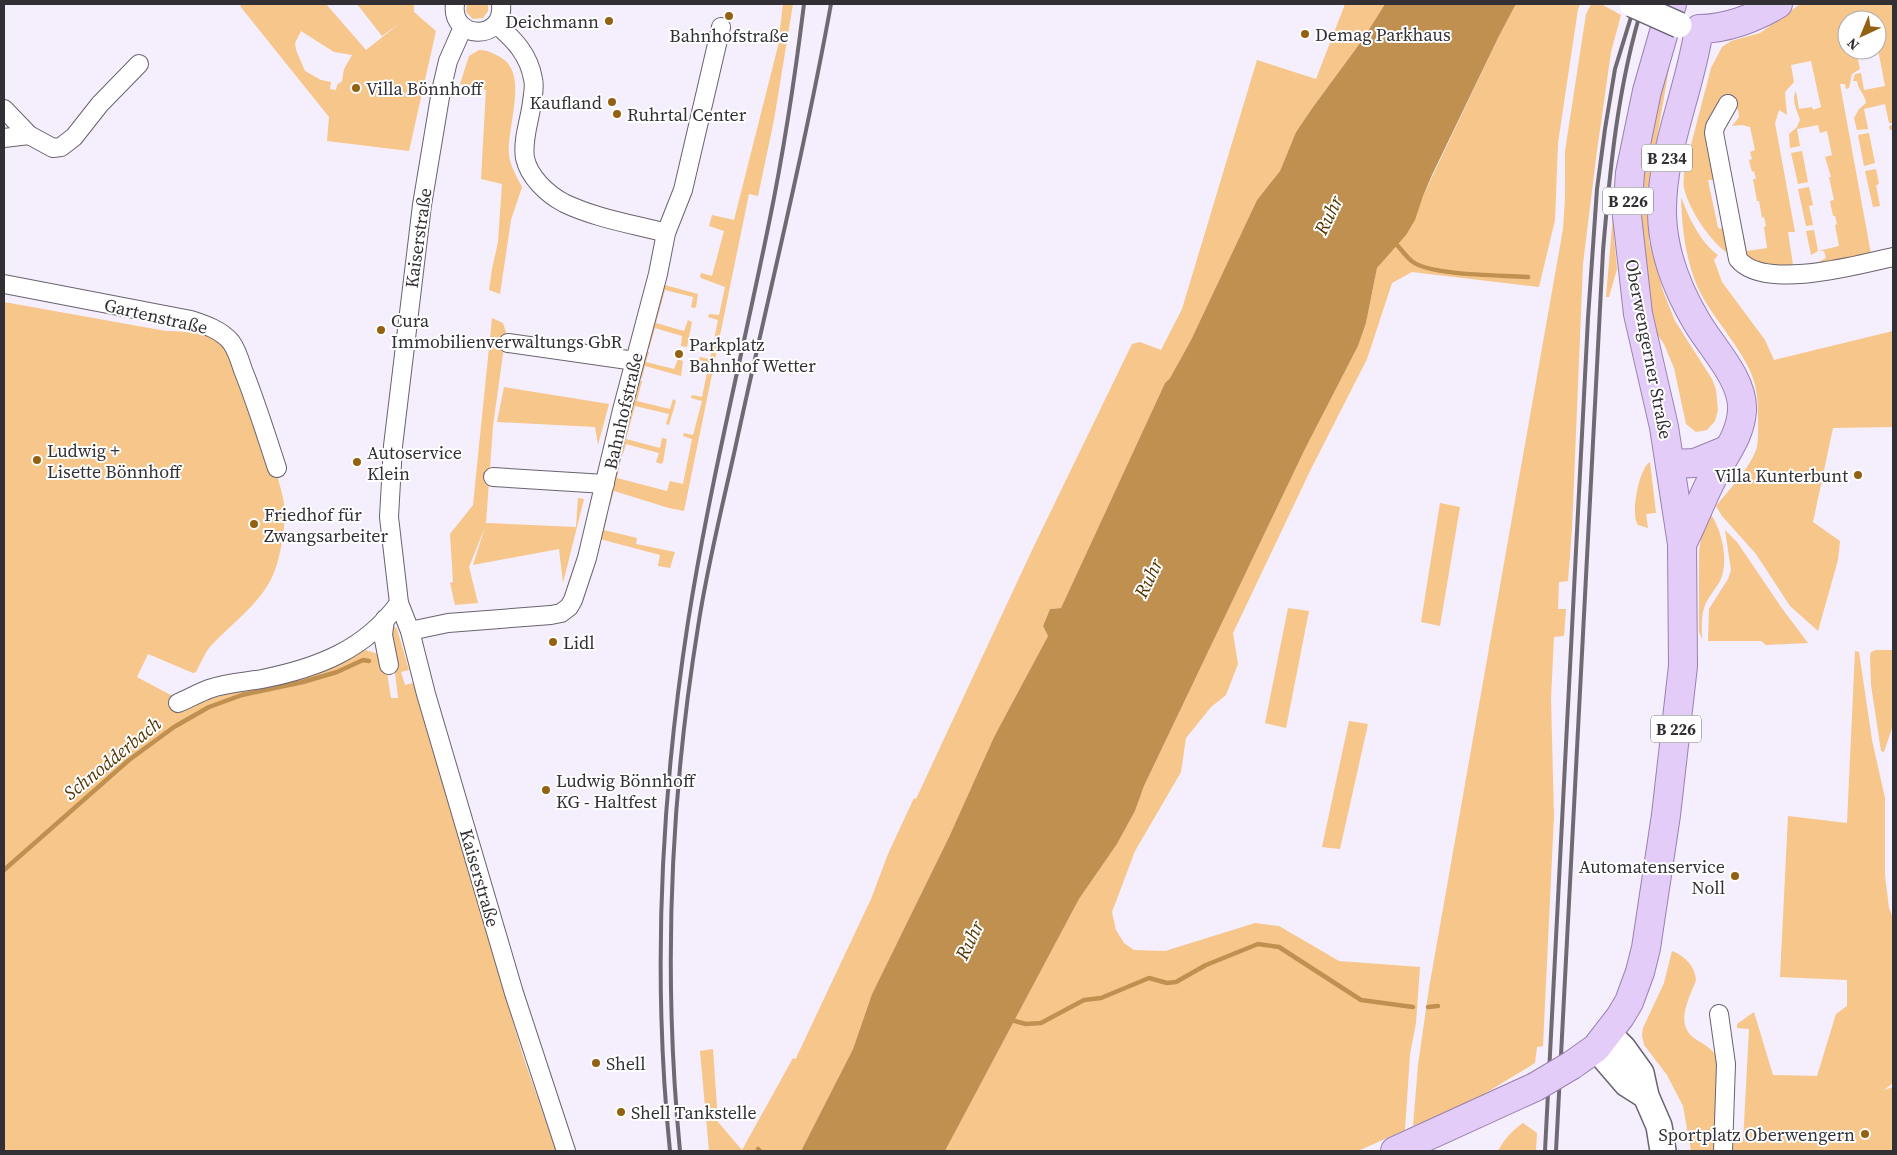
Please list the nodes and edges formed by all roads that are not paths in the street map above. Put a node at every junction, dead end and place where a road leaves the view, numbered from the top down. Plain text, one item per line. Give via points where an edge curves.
1 (455, 4) edge
2 (501, 4) edge
3 (1632, 4) edge
4 (1778, 4) edge
5 (1678, 23) edge
6 (496, 24) junction
7 (463, 27) junction
8 (720, 32) dead end
9 (139, 64) dead end
10 (1728, 104) dead end
11 (4, 109) edge
12 (30, 135) junction
13 (4, 138) edge
14 (666, 233) junction
15 (1893, 258) edge
16 (4, 284) edge
17 (508, 343) dead end
18 (634, 361) junction
19 (1728, 450) junction
20 (1671, 464) junction
21 (276, 468) dead end
22 (493, 477) dead end
23 (605, 484) junction
24 (1682, 544) junction
25 (399, 603) junction
26 (386, 619) junction
27 (410, 631) junction
28 (389, 665) dead end
29 (178, 703) dead end
30 (1719, 1014) dead end
31 (1602, 1040) junction
32 (566, 1151) edge
33 (1395, 1151) edge
34 (1663, 1151) edge
35 (1723, 1151) edge

1 - 7 street via 456,18
2 - 6 street via 502,11
3 - 5 main road, bridge
4 - 5 main road via 1758,15 1722,27
5 - 19 main road, B 234 via 1684,96 1666,160 1662,214 1666,253 1679,288 1698,324 1738,389 1742,409 1739,430
5 - 20 main road, Oberwengerner Straße / B 226 via 1647,90 1630,173 1627,216 1638,314
6 - 7 street via 478,32
6 - 14 street via 516,42 530,66 534,81 525,158 535,179 563,202
7 - 25 street, Kaiserstraße via 448,61 433,128 394,437 389,517
8 - 14 street, Bahnhofstraße via 683,190
9 - 12 street via 62,147 53,148
10 - 15 street via 1714,133 1738,259 1743,266 1766,274 1828,272
11 - 12 street
12 - 13 street
14 - 18 street, Bahnhofstraße
16 - 21 street, Gartenstraße via 191,320 216,330 231,342 235,350 254,396
17 - 18 street
18 - 23 street, Bahnhofstraße
19 - 20 main road via 1695,463
19 - 24 main road
20 - 24 main road, Oberwengerner Straße / B 226
22 - 23 street
23 - 27 street, Bahnhofstraße via 587,558 569,607 551,615 448,623
24 - 31 main road, B 226 via 1683,666 1666,815 1646,948 1629,1002
25 - 26 street
25 - 27 street, Kaiserstraße
26 - 28 street via 383,635
26 - 29 street via 357,644 333,658 293,672 211,689
27 - 32 street, Kaiserstraße via 490,912
30 - 35 street via 1726,1064
31 - 33 main road, B 226, bridge via 1572,1066 1535,1087
31 - 34 main road via 1627,1084 1646,1096 1659,1126

